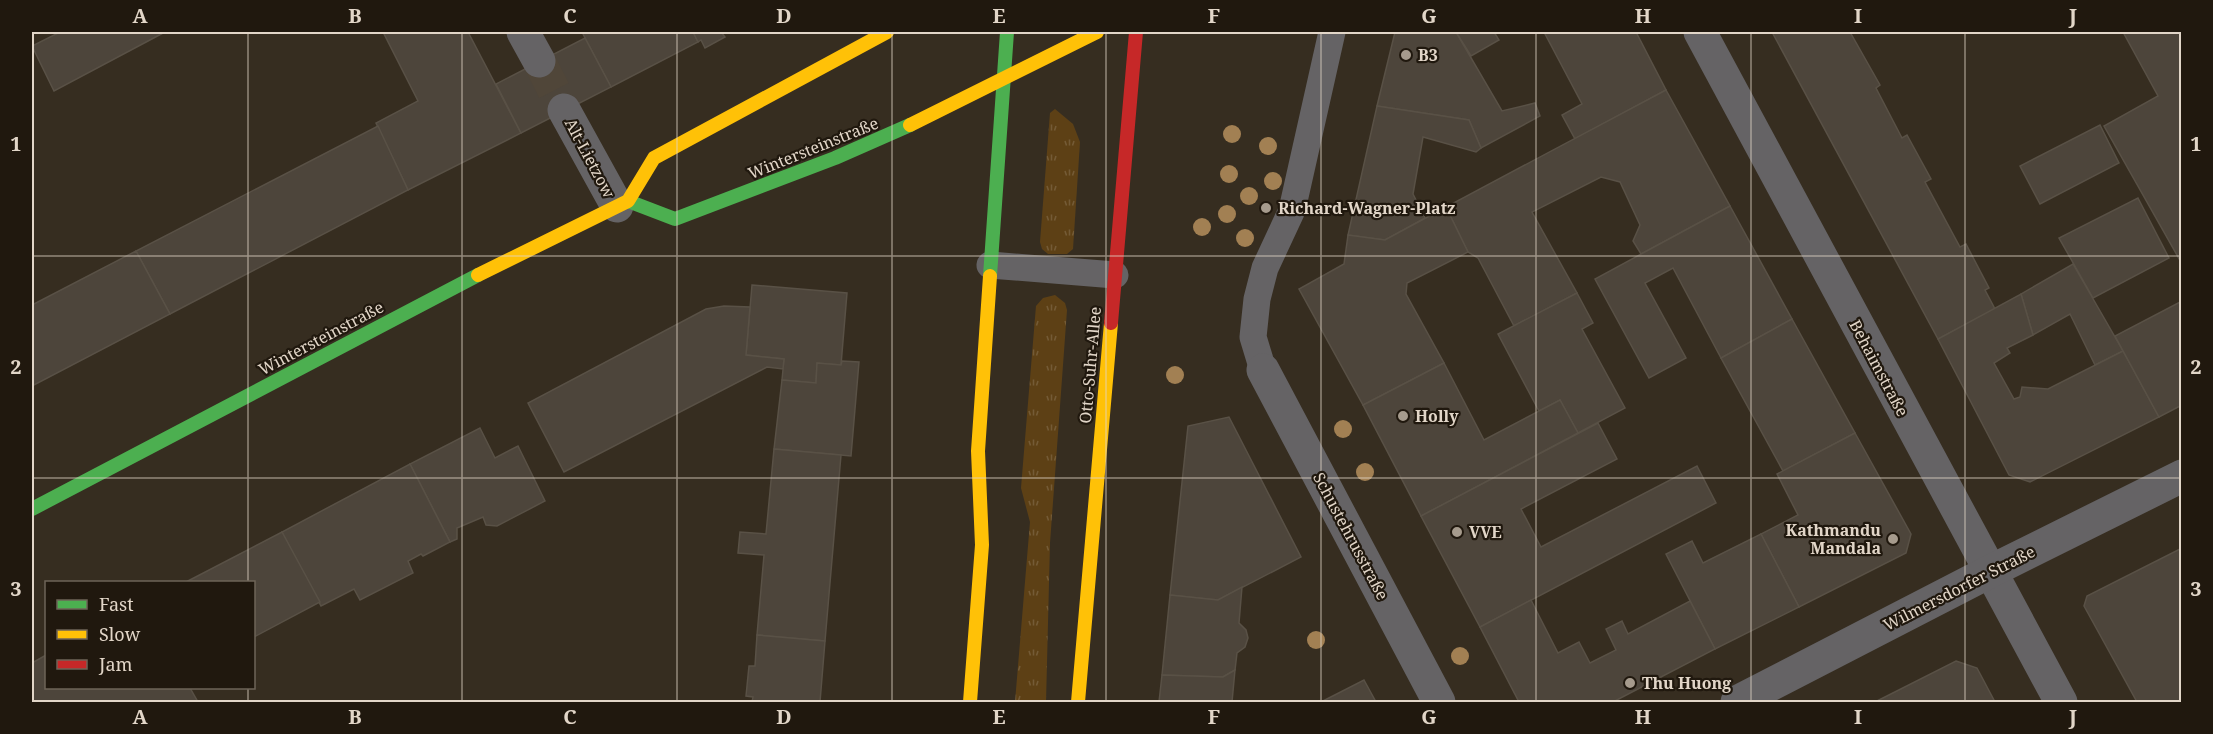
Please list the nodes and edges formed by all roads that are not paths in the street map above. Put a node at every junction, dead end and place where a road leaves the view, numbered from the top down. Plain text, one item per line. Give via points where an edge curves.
1 (523, 32) edge
2 (886, 32) edge
3 (1007, 32) edge
4 (1097, 32) edge
5 (1136, 32) edge
6 (1332, 32) edge
7 (1700, 32) edge
8 (539, 62) tunnel mouth
9 (1004, 77) junction
10 (564, 110) tunnel mouth
11 (622, 203) junction
12 (990, 265) junction
13 (1115, 275) junction
14 (1263, 370) joint
15 (2181, 476) edge
16 (32, 508) edge
17 (1989, 572) junction
18 (970, 702) edge
19 (1078, 702) edge
20 (1439, 702) edge
21 (1737, 702) edge
22 (2061, 702) edge

1 - 8 street
2 - 11 street via 654,158
3 - 9 street
4 - 9 street, Wintersteinstraße
5 - 13 street, Otto-Suhr-Allee
6 - 14 lane via 1292,210 1265,268 1257,299 1253,337
7 - 17 street, Behaimstraße
9 - 11 street, Wintersteinstraße via 892,134 675,219
9 - 12 street
10 - 11 street, Alt-Lietzow
11 - 16 street, Wintersteinstraße
12 - 13 lane
12 - 18 street via 978,451 982,545
13 - 19 street, Otto-Suhr-Allee
14 - 20 street, Schustehrusstraße
15 - 17 street, Wilmersdorfer Straße
17 - 21 street, Wilmersdorfer Straße
17 - 22 street, Behaimstraße

